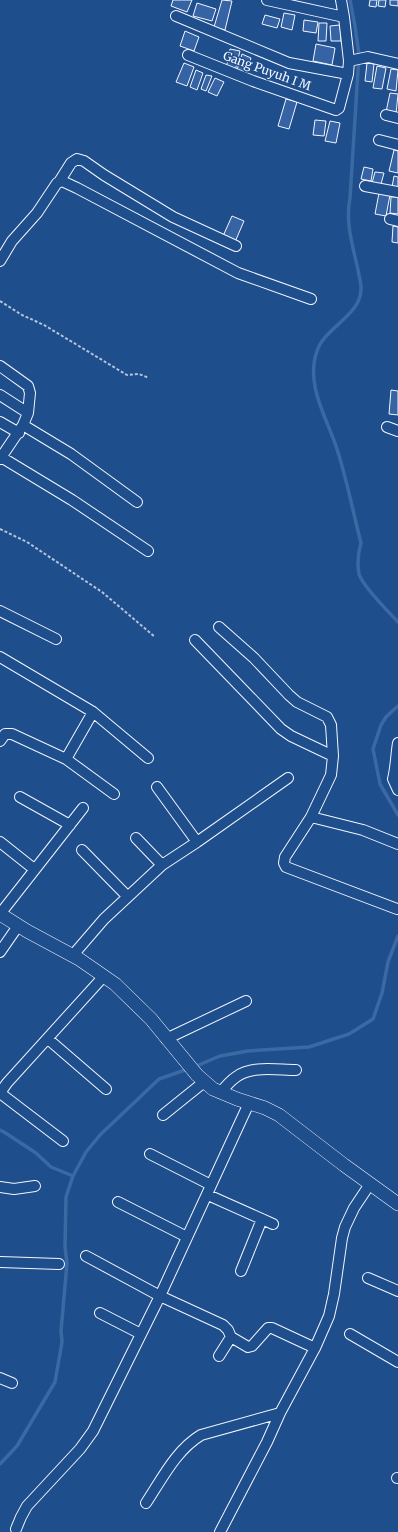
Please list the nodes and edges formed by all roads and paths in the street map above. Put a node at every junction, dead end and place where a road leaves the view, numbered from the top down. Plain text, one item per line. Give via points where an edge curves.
1 (267, 0) edge
2 (341, 0) edge
3 (176, 16) dead end
4 (344, 17) junction
5 (188, 55) dead end
6 (352, 61) junction
7 (398, 64) edge
8 (348, 74) junction
9 (386, 115) dead end
10 (398, 118) edge
11 (379, 140) dead end
12 (398, 145) edge
13 (59, 182) junction
14 (365, 186) dead end
15 (398, 192) edge
16 (236, 246) dead end
17 (0, 261) edge
18 (311, 299) dead end
19 (0, 301) edge
20 (0, 366) edge
21 (149, 378) dead end
22 (0, 394) edge
23 (28, 412) junction
24 (0, 422) edge
25 (387, 427) dead end
26 (21, 429) junction
27 (398, 431) edge
28 (0, 458) edge
29 (137, 502) dead end
30 (0, 529) edge
31 (148, 551) dead end
32 (0, 610) edge
33 (219, 627) dead end
34 (155, 637) dead end
35 (56, 638) dead end
36 (195, 640) dead end
37 (0, 658) edge
38 (93, 712) junction
39 (0, 741) edge
40 (398, 743) edge
41 (333, 756) junction
42 (148, 758) dead end
43 (66, 759) junction
44 (288, 778) dead end
45 (157, 787) dead end
46 (398, 790) edge
47 (114, 794) dead end
48 (20, 797) dead end
49 (83, 808) dead end
50 (311, 817) junction
51 (70, 825) junction
52 (136, 838) dead end
53 (0, 842) edge
54 (197, 842) junction
55 (398, 844) edge
56 (82, 850) dead end
57 (162, 865) junction
58 (34, 870) junction
59 (127, 896) junction
60 (397, 909) edge
61 (0, 914) edge
62 (18, 926) junction
63 (0, 952) edge
64 (73, 955) junction
65 (104, 976) junction
66 (246, 1002) dead end
67 (48, 1039) junction
68 (166, 1039) junction
69 (296, 1070) dead end
70 (3, 1080) edge
71 (204, 1082) junction
72 (106, 1089) dead end
73 (220, 1092) junction
74 (0, 1093) edge
75 (249, 1103) junction
76 (163, 1115) dead end
77 (63, 1141) dead end
78 (150, 1154) dead end
79 (370, 1184) junction
80 (35, 1186) dead end
81 (0, 1187) edge
82 (210, 1190) junction
83 (118, 1202) dead end
84 (398, 1204) edge
85 (262, 1219) junction
86 (273, 1224) dead end
87 (187, 1237) junction
88 (86, 1256) dead end
89 (0, 1262) edge
90 (59, 1264) dead end
91 (241, 1272) dead end
92 (368, 1278) dead end
93 (398, 1291) edge
94 (160, 1296) junction
95 (100, 1313) dead end
96 (141, 1334) junction
97 (350, 1334) dead end
98 (231, 1337) junction
99 (315, 1348) junction
100 (220, 1356) dead end
101 (398, 1362) edge
102 (0, 1378) edge
103 (12, 1383) dead end
104 (280, 1413) junction
105 (146, 1503) dead end
106 (16, 1529) dead end
107 (220, 1532) edge

1 - 4 street
2 - 4 street
3 - 8 street via 289,63
4 - 6 street
5 - 8 street, Gang Puyuh I M via 254,81 338,109
6 - 7 street via 368,57
6 - 8 street
9 - 10 street
11 - 12 street
13 - 16 street via 71,163 77,159 84,161 174,217
13 - 17 street via 37,213 12,241
13 - 18 street via 77,188 238,273
14 - 15 street
19 - 21 path via 127,375 139,374
20 - 23 street via 28,386
22 - 23 street
23 - 26 street
24 - 26 street
25 - 27 street
26 - 28 street
26 - 29 street via 71,454
28 - 31 street via 72,500
30 - 34 path via 27,542 102,592
32 - 35 street
33 - 41 street via 254,658 288,695 327,717 331,725
36 - 41 street via 281,729
37 - 38 street
38 - 42 street
38 - 43 street
39 - 43 street via 5,734 12,734
40 - 46 street via 393,779
41 - 50 street via 331,775
43 - 47 street
44 - 54 street
45 - 54 street
48 - 51 street
49 - 51 street
50 - 55 street via 364,830
50 - 60 street via 285,857 286,867
51 - 58 street
52 - 57 street
53 - 58 street
54 - 57 street
56 - 59 street
57 - 59 street
58 - 61 street
59 - 64 street
61 - 62 street
62 - 63 street
62 - 64 street
64 - 65 street
65 - 67 street
65 - 68 street via 141,1008
66 - 68 street
67 - 70 street
67 - 72 street
68 - 71 street
69 - 73 street via 261,1069 244,1072
70 - 74 street
71 - 73 street
71 - 76 street
73 - 75 street
74 - 77 street
75 - 79 street via 280,1115
75 - 82 street
78 - 82 street
79 - 84 street
79 - 99 street via 345,1227 329,1316
80 - 81 street via 14,1189
82 - 85 street
82 - 87 street
83 - 87 street
85 - 86 street
85 - 91 street
87 - 94 street
88 - 94 street
89 - 90 street
92 - 93 street
94 - 96 street
94 - 98 street via 223,1325
95 - 96 street
96 - 106 street via 87,1441 27,1506
97 - 101 street
98 - 99 street via 248,1347 252,1346 264,1330 272,1328
98 - 100 street
99 - 104 street
102 - 103 street
104 - 105 street via 201,1435 192,1441 178,1455
104 - 107 street via 268,1442

